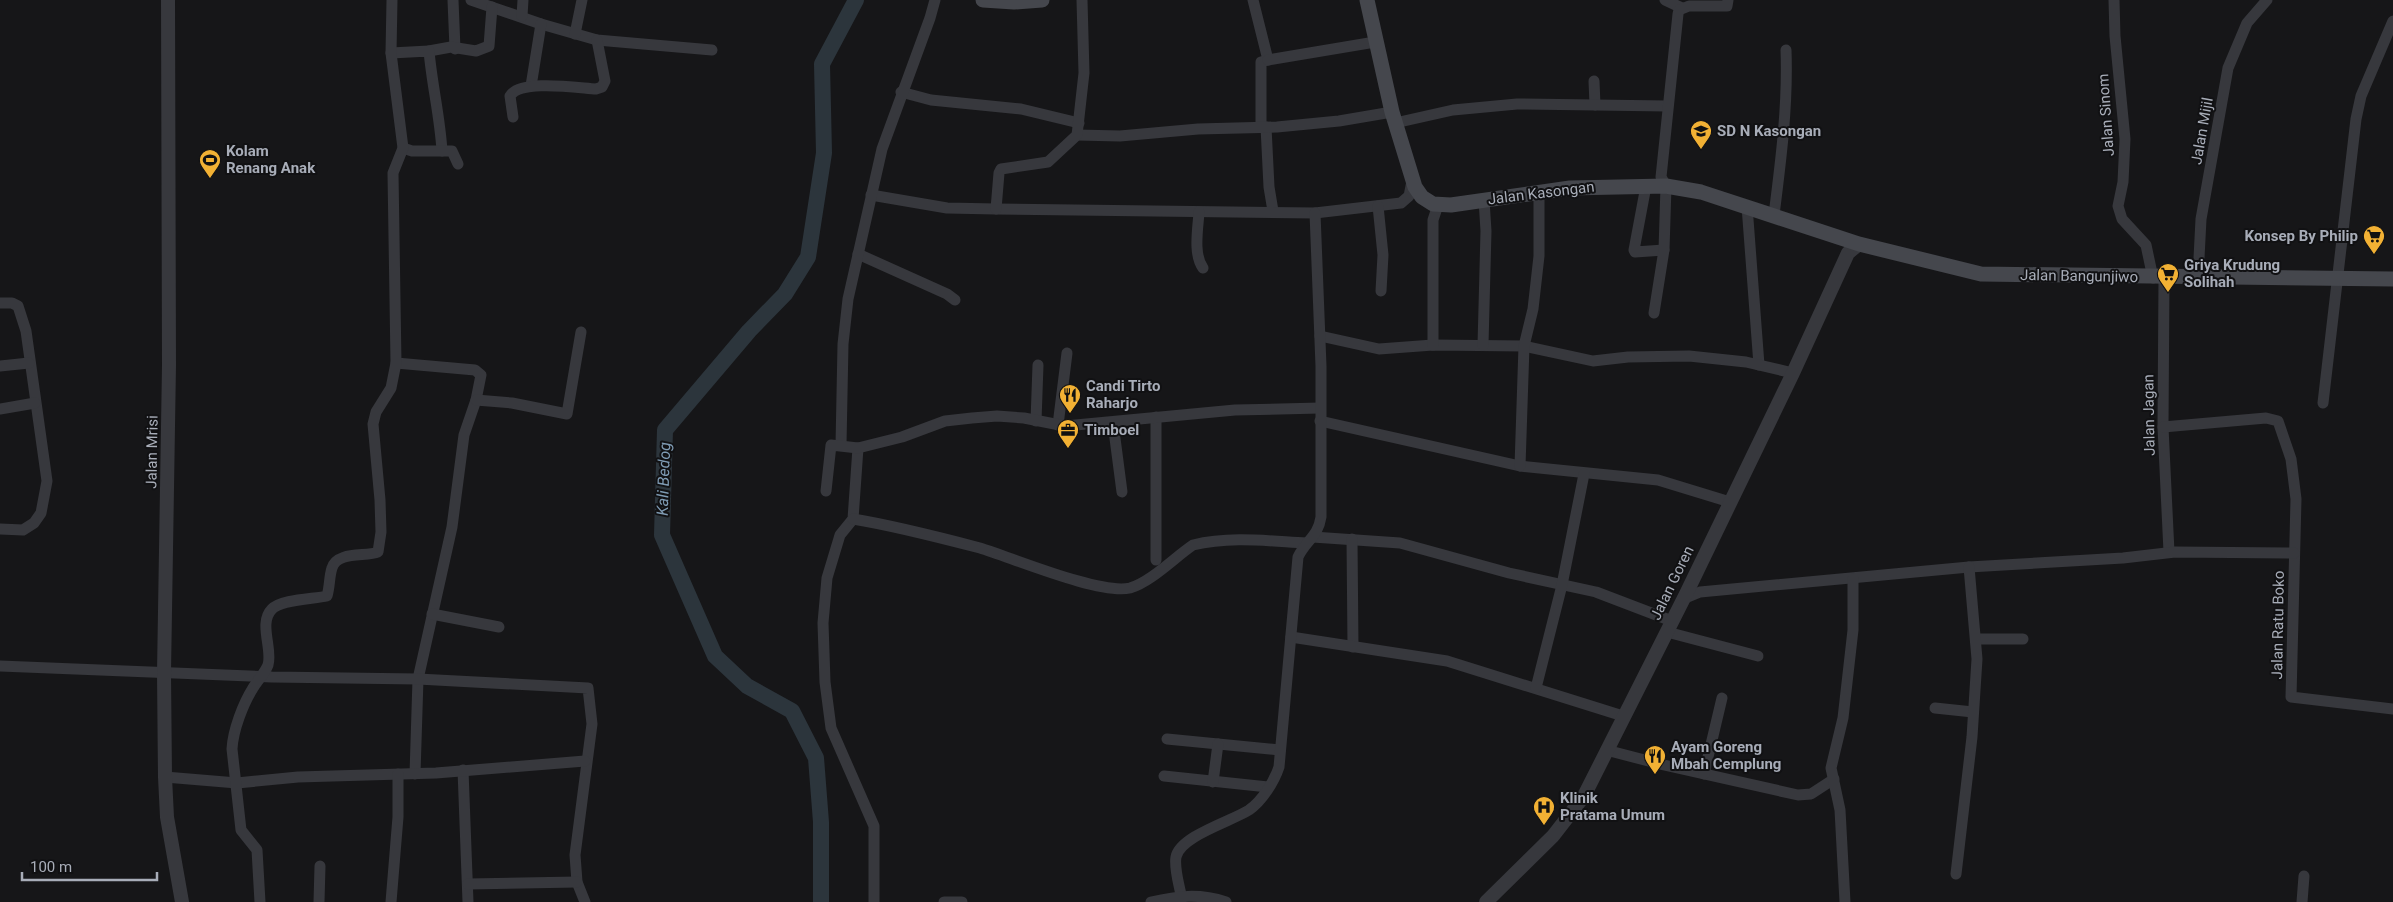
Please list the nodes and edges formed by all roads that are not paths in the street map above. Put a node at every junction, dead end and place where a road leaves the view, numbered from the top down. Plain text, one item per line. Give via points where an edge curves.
1 (392, 0) edge
2 (453, 0) edge
3 (471, 0) edge
4 (523, 0) edge
5 (582, 0) edge
6 (935, 0) edge
7 (983, 0) edge
8 (1042, 0) edge
9 (1082, 0) edge
10 (1254, 0) edge
11 (1367, 0) edge
12 (1665, 0) edge
13 (1728, 0) edge
14 (2114, 0) edge
15 (2267, 0) edge
16 (167, 1) edge
17 (492, 7) junction
18 (1682, 8) junction
19 (522, 16) junction
20 (2393, 21) edge
21 (542, 24) junction
22 (575, 34) junction
23 (597, 40) junction
24 (1375, 42) junction
25 (455, 49) junction
26 (429, 50) junction
27 (712, 50) dead end
28 (1786, 50) dead end
29 (390, 52) junction
30 (1268, 60) junction
31 (1594, 81) dead end
32 (531, 86) junction
33 (901, 92) junction
34 (1595, 105) junction
35 (1667, 106) junction
36 (513, 117) dead end
37 (1394, 118) junction
38 (1079, 123) junction
39 (1263, 127) junction
40 (1077, 135) junction
41 (403, 148) junction
42 (442, 151) junction
43 (458, 164) dead end
44 (1412, 180) junction
45 (1646, 186) junction
46 (1666, 186) junction
47 (1539, 192) junction
48 (871, 195) junction
49 (1484, 200) junction
50 (1393, 204) junction
51 (1435, 205) junction
52 (1378, 206) junction
53 (1747, 206) junction
54 (996, 209) junction
55 (1273, 211) junction
56 (1199, 212) junction
57 (1315, 213) junction
58 (1774, 214) junction
59 (1851, 245) junction
60 (1664, 250) junction
61 (858, 254) junction
62 (1204, 268) dead end
63 (2158, 278) junction
64 (2198, 278) junction
65 (2338, 279) junction
66 (2393, 280) edge
67 (1381, 291) dead end
68 (956, 300) dead end
69 (0, 303) edge
70 (1654, 313) dead end
71 (581, 332) dead end
72 (1320, 336) junction
73 (1433, 344) junction
74 (1483, 346) junction
75 (1524, 346) junction
76 (1067, 353) dead end
77 (29, 363) junction
78 (396, 363) junction
79 (1759, 365) junction
80 (0, 366) edge
81 (1038, 366) dead end
82 (1793, 373) junction
83 (476, 400) junction
84 (35, 403) junction
85 (2323, 403) dead end
86 (0, 408) edge
87 (1320, 408) junction
88 (1156, 418) junction
89 (1036, 421) junction
90 (1320, 421) junction
91 (1113, 423) junction
92 (1058, 425) junction
93 (2163, 427) junction
94 (841, 445) junction
95 (858, 448) junction
96 (1520, 466) junction
97 (1584, 474) junction
98 (826, 491) dead end
99 (1122, 492) dead end
100 (1730, 502) junction
101 (853, 519) junction
102 (0, 529) edge
103 (1352, 539) junction
104 (1310, 540) junction
105 (2169, 552) junction
106 (2294, 553) junction
107 (1156, 560) dead end
108 (1969, 567) junction
109 (1693, 579) junction
110 (1852, 579) junction
111 (1562, 585) junction
112 (1700, 592) junction
113 (1683, 599) junction
114 (432, 614) junction
115 (1669, 626) junction
116 (498, 627) dead end
117 (1291, 637) junction
118 (1976, 639) junction
119 (2023, 639) dead end
120 (1353, 646) junction
121 (1758, 656) dead end
122 (0, 666) edge
123 (164, 674) junction
124 (261, 675) junction
125 (418, 679) junction
126 (1536, 688) junction
127 (1722, 698) dead end
128 (1934, 708) dead end
129 (2393, 709) edge
130 (1973, 712) junction
131 (1623, 716) junction
132 (1167, 739) dead end
133 (1218, 744) junction
134 (1280, 750) junction
135 (1606, 750) junction
136 (586, 762) junction
137 (463, 770) junction
138 (398, 774) junction
139 (415, 774) junction
140 (1704, 774) junction
141 (1164, 776) dead end
142 (165, 777) junction
143 (1834, 779) junction
144 (1213, 782) junction
145 (237, 783) junction
146 (1268, 787) junction
147 (320, 866) dead end
148 (1956, 874) dead end
149 (2304, 876) dead end
150 (577, 882) junction
151 (468, 884) junction
152 (1180, 895) junction
153 (182, 902) edge
154 (260, 902) edge
155 (319, 902) edge
156 (391, 902) edge
157 (468, 902) edge
158 (585, 902) edge
159 (874, 902) edge
160 (944, 902) edge
161 (962, 902) edge
162 (1150, 902) edge
163 (1226, 902) edge
164 (1486, 902) edge
165 (1845, 902) edge
166 (2302, 902) edge

1 - 29 street
2 - 25 street
3 - 17 street
4 - 19 street
5 - 22 street
6 - 33 street
7 - 8 main road
9 - 38 street via 1084,73
10 - 30 street
11 - 24 main road
12 - 18 street
13 - 18 street via 1727,6
14 - 63 street, Jalan Sinom via 2114,36 2125,139 2118,206 2122,219 2146,246
15 - 64 street, Jalan Mijil via 2248,23 2228,68 2201,219
16 - 123 street, Jalan Mrisi via 169,365
17 - 19 street
17 - 25 street via 489,46 476,51
18 - 35 street via 1678,14
19 - 21 street
20 - 65 street via 2362,96 2356,119
21 - 22 street
21 - 32 street
22 - 23 street
23 - 27 street
23 - 32 street via 605,81 601,88
24 - 30 street
24 - 37 main road
25 - 26 street
26 - 29 street
26 - 42 street
28 - 58 street via 1788,84
29 - 41 street
30 - 39 street via 1261,62
31 - 34 street
32 - 36 street via 518,88 511,94
33 - 38 street via 931,100 1021,109
33 - 48 street via 882,148
34 - 35 street
34 - 37 street via 1517,104
35 - 46 street via 1661,177
37 - 39 street
37 - 44 main road
38 - 40 street
39 - 40 street via 1120,136
39 - 55 street
40 - 54 street via 1048,162 1001,169
41 - 42 street
41 - 78 street via 393,172
42 - 43 street via 452,151
44 - 50 street via 1412,191 1407,200
44 - 51 main road via 1422,197
45 - 46 main road, Jalan Kasongan
45 - 47 main road, Jalan Kasongan via 1595,186
45 - 60 street via 1634,250
46 - 53 main road, Jalan Kasongan via 1701,192
46 - 60 street
47 - 49 main road, Jalan Kasongan
47 - 75 street via 1539,256 1533,309
48 - 54 street via 947,208
48 - 61 street
49 - 51 main road, Jalan Kasongan
49 - 74 street
50 - 51 street
50 - 52 street
51 - 73 street
52 - 57 street
52 - 67 street via 1383,255
53 - 58 main road, Jalan Kasongan
53 - 79 street
54 - 56 street
55 - 56 street
55 - 57 street
56 - 62 street via 1198,251 1199,262
57 - 72 street
58 - 59 main road, Jalan Kasongan
59 - 63 main road, Jalan Bangunjiwo via 1981,274
59 - 82 street, Jalan Goren
60 - 70 street
61 - 68 street
61 - 94 street via 843,344
63 - 64 main road, Jalan Bangunjiwo
63 - 93 street, Jalan Jagan
64 - 65 main road, Jalan Bangunjiwo
65 - 66 main road, Jalan Bangunjiwo
65 - 85 street
69 - 77 street via 12,303 19,309 26,331
71 - 83 street via 567,414 512,403
72 - 73 street via 1379,349
72 - 87 street
73 - 74 street
74 - 75 street
75 - 79 street via 1593,361 1689,356
75 - 96 street
76 - 92 street
77 - 80 street
77 - 84 street
78 - 83 street via 478,371 481,378
78 - 124 street via 391,388 376,412 373,424 380,500 378,552 361,553 337,561 332,568 327,596 282,603 272,608 267,620 268,664
79 - 82 street
81 - 89 street
82 - 100 street, Jalan Goren
83 - 114 street via 464,435 452,527
84 - 86 street
84 - 102 street via 47,481 43,506 28,528 16,531
87 - 88 street via 1234,410
87 - 90 street
88 - 91 street
88 - 107 street
89 - 92 street
89 - 95 street via 997,416 954,420
90 - 96 street
90 - 104 street via 1321,517 1319,528
91 - 92 street
91 - 99 street
93 - 105 street, Jalan Jagan
93 - 106 street, Jalan Ratu Boko via 2266,418 2278,421 2291,459 2294,481
94 - 95 street
94 - 98 street via 832,445
95 - 101 street
96 - 97 street
97 - 100 street via 1658,480
97 - 111 street
100 - 109 street, Jalan Goren
101 - 104 street via 981,549 1055,574 1112,588 1138,585 1193,544
101 - 159 street via 840,535 826,578 823,623 825,682 831,728 874,826
103 - 104 street
103 - 111 street via 1400,543
103 - 120 street
104 - 117 street via 1298,557
105 - 106 street
105 - 108 street via 2089,561
106 - 129 street, Jalan Ratu Boko via 2291,698
108 - 110 street
108 - 118 street
109 - 112 street via 1694,587
109 - 113 street, Jalan Goren
110 - 112 street
110 - 143 street via 1853,630 1842,728 1831,768
111 - 115 street via 1596,592
111 - 126 street
112 - 113 street
113 - 115 street, Jalan Goren
114 - 116 street
114 - 125 street
115 - 121 street
115 - 131 street, Jalan Goren
117 - 120 street
117 - 134 street
118 - 119 street
118 - 130 street
120 - 126 street via 1448,661
122 - 123 street
123 - 124 street
123 - 142 street, Jalan Mrisi
124 - 125 street
124 - 145 street via 246,703 232,742
125 - 136 street via 588,688 592,724
125 - 139 street
126 - 131 street
127 - 140 street
128 - 130 street
130 - 148 street
131 - 135 street, Jalan Goren
132 - 133 street
133 - 134 street
133 - 144 street
134 - 146 street via 1277,774
135 - 140 street
135 - 164 street, Jalan Goren via 1584,796 1566,821
136 - 137 street
136 - 150 street via 575,855
137 - 139 street
137 - 151 street
138 - 139 street
138 - 145 street via 298,777
138 - 156 street
140 - 143 street via 1798,795 1811,794
141 - 144 street
142 - 145 street
142 - 153 street, Jalan Mrisi via 167,817
143 - 165 street via 1840,810
144 - 146 street
145 - 154 street via 242,830 256,846
146 - 152 street via 1248,811 1207,830 1180,850 1176,857
147 - 155 street
149 - 166 street
150 - 151 street
150 - 158 street
151 - 157 street
152 - 162 street
152 - 163 street via 1211,897
160 - 161 street

